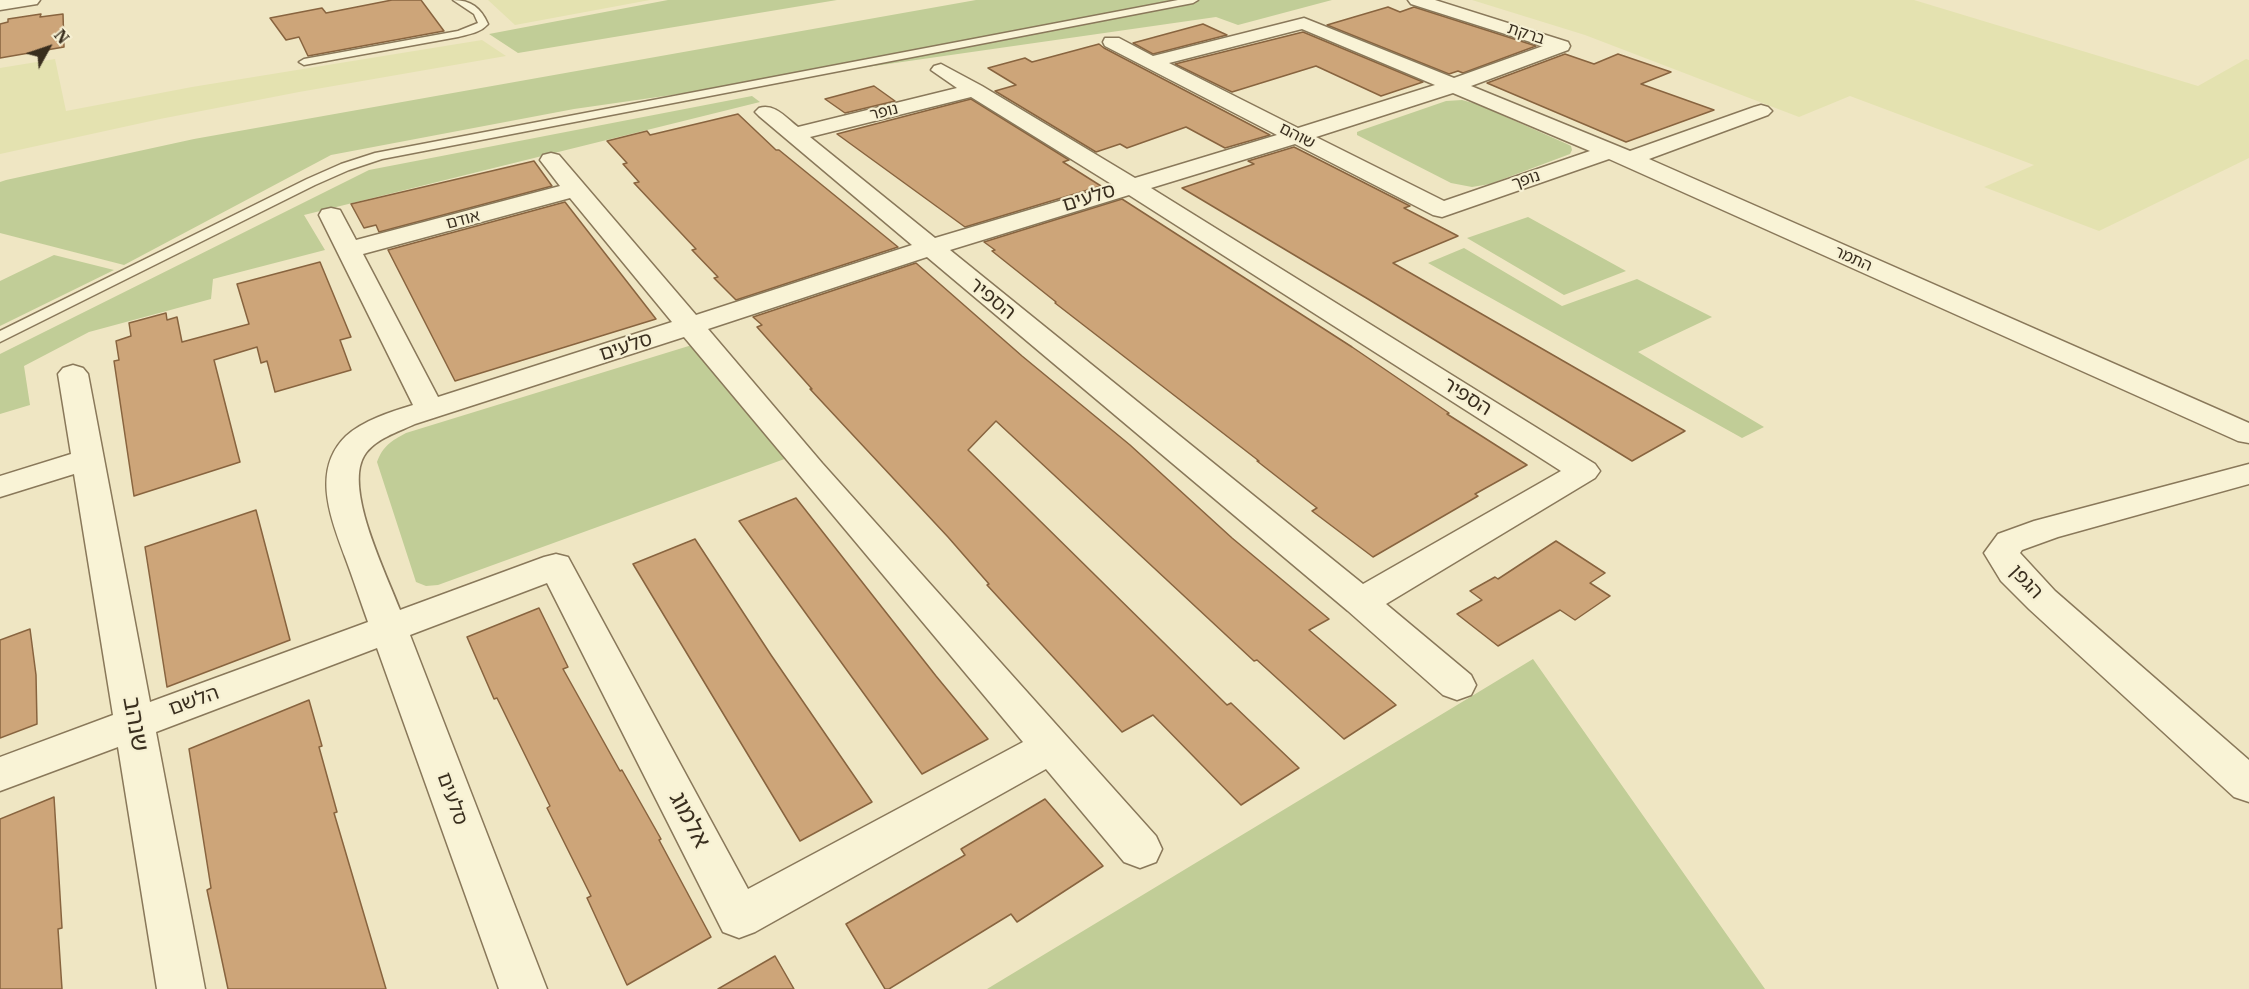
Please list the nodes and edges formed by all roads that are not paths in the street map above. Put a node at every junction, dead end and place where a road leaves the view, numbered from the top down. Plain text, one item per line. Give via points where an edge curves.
1 (31, 0) edge
2 (458, 0) edge
3 (1193, 0) edge
4 (1417, 0) edge
5 (0, 5) edge
6 (1112, 42) dead end
7 (304, 62) dead end
8 (1151, 62) junction
9 (941, 70) dead end
10 (1455, 86) junction
11 (975, 90) junction
12 (1761, 111) dead end
13 (766, 112) dead end
14 (794, 135) junction
15 (1296, 136) junction
16 (1619, 155) junction
17 (551, 160) dead end
18 (1131, 185) junction
19 (576, 189) junction
20 (1442, 210) joint
21 (331, 215) dead end
22 (930, 248) junction
23 (349, 250) junction
24 (690, 326) junction
25 (0, 337) edge
26 (74, 374) dead end
27 (430, 410) junction
28 (2249, 434) edge
29 (89, 459) junction
30 (2249, 474) edge
31 (0, 487) edge
32 (1361, 602) junction
33 (389, 630) junction
34 (1457, 685) dead end
35 (134, 723) junction
36 (1052, 746) junction
37 (0, 774) edge
38 (2249, 785) edge
39 (1140, 849) dead end
40 (181, 989) edge
41 (524, 989) edge

1 - 5 street
2 - 7 lane via 478,12 483,24 458,34
3 - 25 lane via 379,156 327,175
4 - 10 street, ברקת via 1562,45
6 - 8 street, שוהם
8 - 10 street via 1304,23
8 - 15 street, שוהם
9 - 11 street
10 - 15 street, סלעים
10 - 16 street, התמר
11 - 14 street, נופר
11 - 18 street
12 - 16 street, נופך
13 - 14 street
14 - 22 street
15 - 18 street, סלעים
15 - 20 street, שוהם
16 - 20 street, נופך
16 - 28 street, התמר
17 - 19 street
18 - 22 street, סלעים
18 - 32 street, הספיר via 1584,471
19 - 23 street, אודם
19 - 24 street
21 - 23 street
22 - 24 street, סלעים
22 - 32 street, הספיר
23 - 27 street
24 - 27 street, סלעים
24 - 36 street
26 - 29 street, שנהב
27 - 33 street, סלעים via 369,433 353,447 345,464 342,484 346,513
29 - 31 street
29 - 35 street, שנהב
30 - 38 street, הגפן via 2046,528 2010,542 2001,553 2042,600
32 - 34 street, הספיר
33 - 35 street, הלשם
33 - 36 street, אלמוג via 556,566 740,917
33 - 41 street, סלעים
35 - 37 street, הלשם
35 - 40 street, שנהב
36 - 39 street

